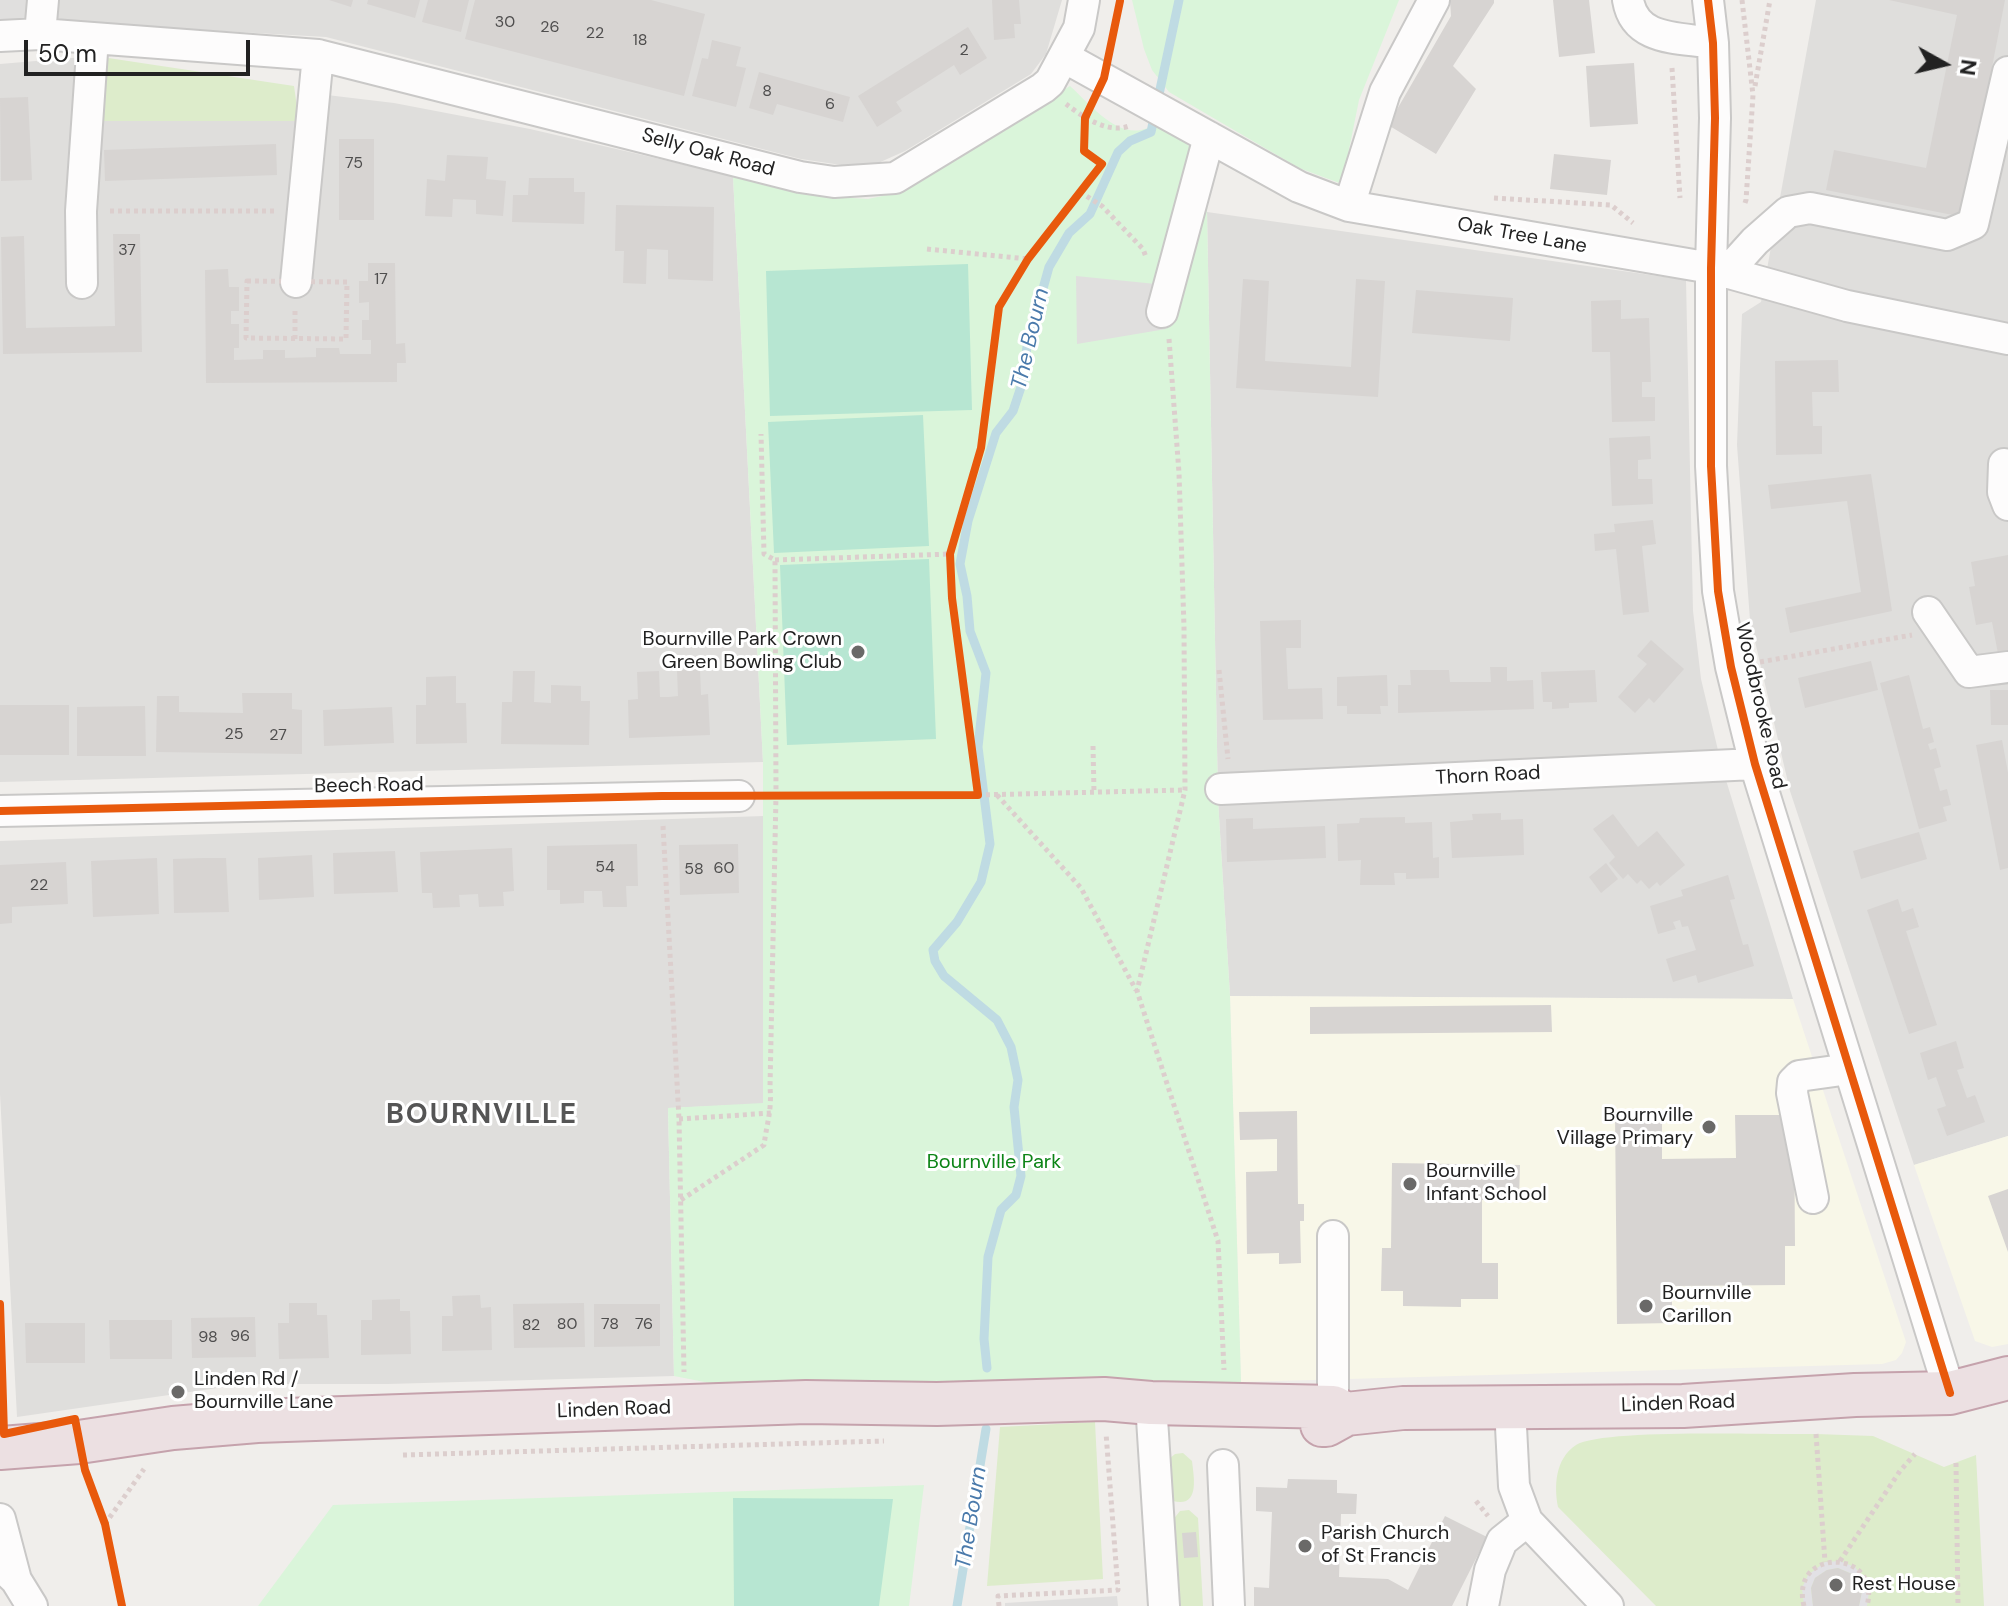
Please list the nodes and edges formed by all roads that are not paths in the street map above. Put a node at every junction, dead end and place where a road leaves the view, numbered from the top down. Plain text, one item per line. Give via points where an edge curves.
1 (43, 0) edge
2 (1084, 0) edge
3 (1434, 0) edge
4 (1628, 0) edge
5 (1708, 0) edge
6 (40, 34) junction
7 (0, 36) edge
8 (93, 38) junction
9 (1713, 43) junction
10 (318, 55) junction
11 (1064, 57) junction
12 (2008, 72) edge
13 (1209, 137) junction
14 (1349, 206) junction
15 (1719, 270) junction
16 (296, 282) dead end
17 (82, 283) dead end
18 (1164, 308) road end
19 (2008, 339) edge
20 (2004, 464) dead end
21 (2008, 505) edge
22 (1934, 621) road end
23 (2008, 667) edge
24 (1755, 764) junction
25 (1226, 788) road end
26 (739, 796) dead end
27 (0, 811) edge
28 (1849, 1069) junction
29 (1813, 1198) dead end
30 (1333, 1236) dead end
31 (2008, 1378) edge
32 (1950, 1393) junction
33 (1151, 1403) junction
34 (1510, 1407) junction
35 (1339, 1410) junction
36 (2, 1437) edge
37 (79, 1442) junction
38 (1223, 1465) dead end
39 (0, 1477) edge
40 (0, 1519) edge
41 (1527, 1521) junction
42 (8, 1572) edge
43 (32, 1606) edge
44 (1164, 1606) edge
45 (1229, 1606) edge
46 (1483, 1606) edge
47 (1608, 1606) edge

1 - 6 street
2 - 11 street, Selly Oak Road via 1079,28
3 - 14 street via 1385,92
4 - 9 street via 1630,15 1652,35
5 - 9 street, Woodbrooke Road
6 - 7 street, Selly Oak Road
6 - 8 street, Selly Oak Road
8 - 10 street, Selly Oak Road
8 - 17 street via 81,211
9 - 15 street, Woodbrooke Road
10 - 11 street, Selly Oak Road via 834,182 895,178 1043,88
10 - 16 street
11 - 13 street, Oak Tree Lane
12 - 15 street via 1973,224 1947,235 1810,208 1788,212
13 - 14 street, Oak Tree Lane via 1299,187
13 - 18 street
14 - 15 street, Oak Tree Lane
15 - 19 street, Oak Tree Lane via 1847,306
15 - 24 street, Woodbrooke Road via 1711,466 1718,591
20 - 21 street
22 - 23 street via 1969,672
24 - 25 street, Thorn Road
24 - 28 street, Woodbrooke Road
26 - 27 street, Beech Road
28 - 29 street via 1799,1076 1793,1082
28 - 32 street, Woodbrooke Road
30 - 35 street
31 - 32 highway, Linden Road
32 - 34 highway, Linden Road via 1683,1406
33 - 35 highway, Linden Road
33 - 37 highway, Linden Road via 806,1402 257,1421
33 - 44 street
34 - 35 highway, Linden Road
34 - 41 street via 1514,1486
36 - 37 highway, Linden Road
37 - 39 highway, Linden Road
38 - 45 street
40 - 42 street
41 - 46 street via 1502,1541
41 - 47 street
42 - 43 street

